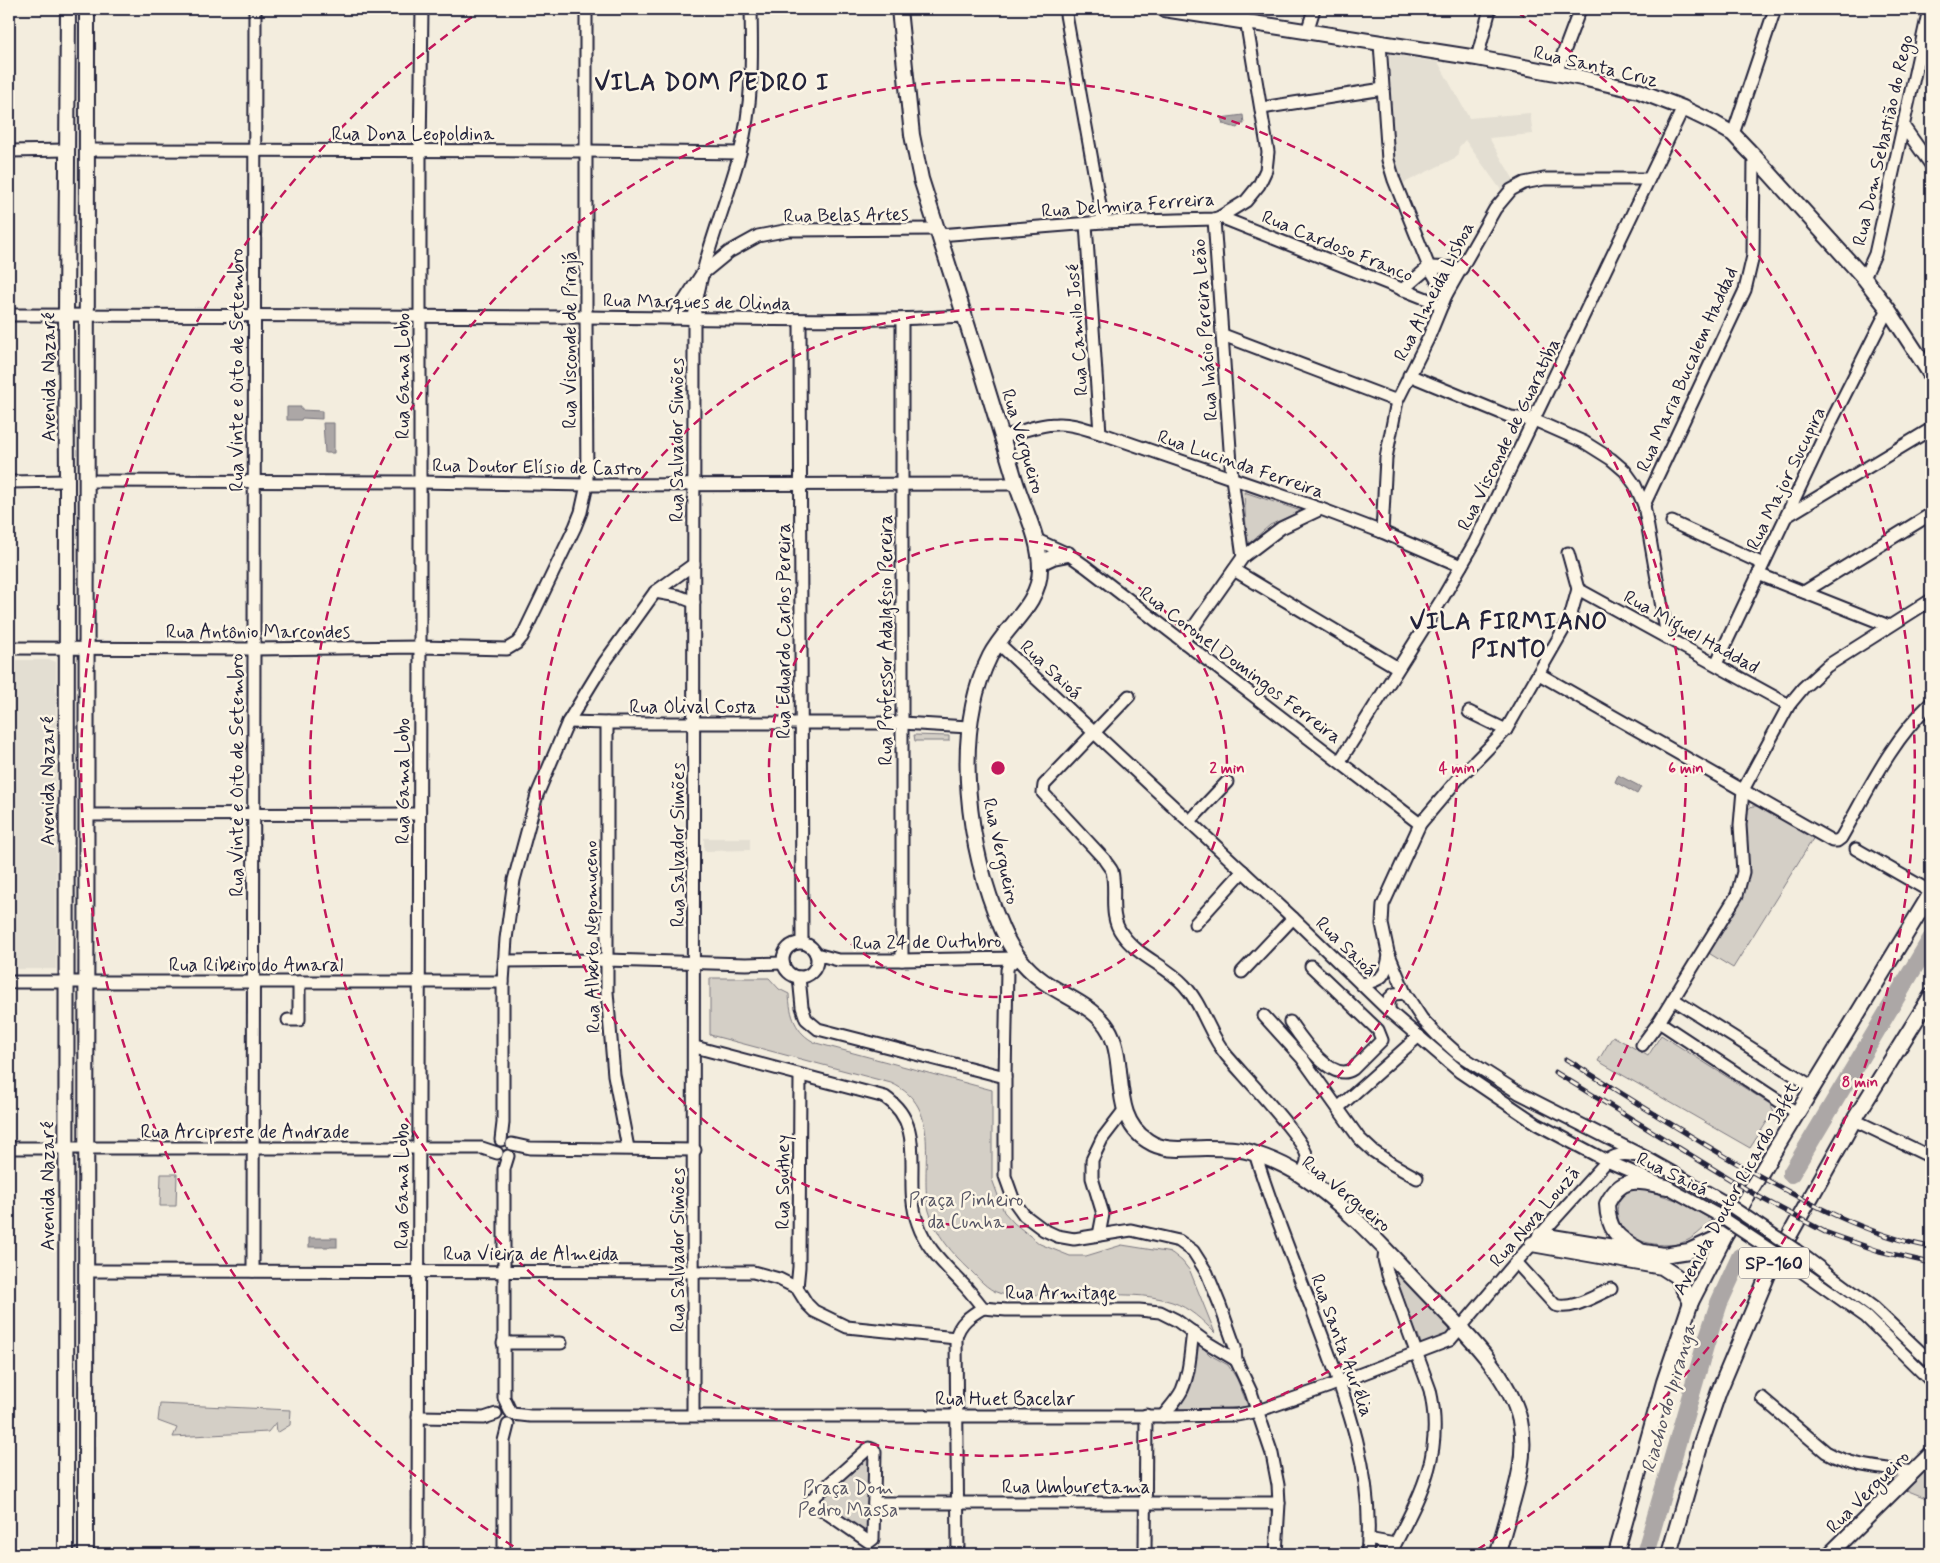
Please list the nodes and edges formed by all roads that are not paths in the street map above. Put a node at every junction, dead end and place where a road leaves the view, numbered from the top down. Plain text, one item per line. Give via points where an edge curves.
1 (68, 9) edge
2 (87, 9) edge
3 (255, 9) edge
4 (422, 9) edge
5 (586, 9) edge
6 (751, 9) edge
7 (900, 9) edge
8 (1065, 9) edge
9 (1164, 9) edge
10 (1314, 9) edge
11 (1490, 9) edge
12 (1580, 9) edge
13 (1774, 9) edge
14 (1929, 9) edge
15 (1246, 20) junction
16 (1306, 32) junction
17 (1380, 43) junction
18 (1477, 58) junction
19 (1556, 73) junction
20 (1383, 89) junction
21 (1262, 108) junction
22 (1683, 108) junction
23 (1904, 127) junction
24 (1732, 134) junction
25 (67, 150) junction
26 (86, 150) junction
27 (255, 150) junction
28 (420, 150) junction
29 (9, 151) edge
30 (587, 151) junction
31 (740, 153) junction
32 (1754, 156) junction
33 (1931, 165) edge
34 (1648, 179) junction
35 (1217, 218) junction
36 (1103, 222) junction
37 (1086, 224) junction
38 (938, 232) junction
39 (711, 243) junction
40 (729, 252) junction
41 (1429, 267) junction
42 (1462, 268) junction
43 (700, 275) junction
44 (1864, 278) junction
45 (1402, 290) junction
46 (1444, 300) junction
47 (1888, 309) junction
48 (9, 315) edge
49 (66, 315) junction
50 (87, 315) junction
51 (254, 316) junction
52 (420, 316) junction
53 (965, 316) junction
54 (586, 317) junction
55 (674, 318) junction
56 (694, 318) junction
57 (800, 320) junction
58 (902, 320) junction
59 (1223, 335) junction
60 (1410, 374) junction
61 (1931, 375) edge
62 (1397, 401) junction
63 (1534, 420) junction
64 (1931, 429) edge
65 (1100, 433) junction
66 (1003, 438) junction
67 (1232, 478) junction
68 (67, 481) junction
69 (87, 481) junction
70 (253, 481) junction
71 (9, 482) edge
72 (420, 482) junction
73 (1016, 484) junction
74 (588, 485) junction
75 (694, 485) junction
76 (801, 485) junction
77 (902, 485) junction
78 (1644, 505) junction
79 (1321, 509) junction
80 (1931, 514) edge
81 (1787, 516) junction
82 (1672, 522) dead end
83 (1382, 532) junction
84 (1037, 540) junction
85 (1568, 553) dead end
86 (1068, 554) junction
87 (1242, 557) junction
88 (1040, 563) junction
89 (694, 564) junction
90 (1461, 566) junction
91 (1760, 569) junction
92 (1234, 570) junction
93 (1578, 589) junction
94 (655, 592) junction
95 (1804, 592) junction
96 (1931, 600) edge
97 (694, 602) junction
98 (1889, 626) junction
99 (1667, 636) junction
100 (1184, 642) junction
101 (998, 643) junction
102 (420, 647) junction
103 (9, 648) edge
104 (66, 648) junction
105 (86, 648) junction
106 (254, 649) junction
107 (507, 649) joint
108 (1716, 664) junction
109 (1398, 668) junction
110 (1539, 674) junction
111 (1129, 696) dead end
112 (1931, 703) edge
113 (1790, 705) junction
114 (1469, 712) dead end
115 (568, 722) junction
116 (607, 723) junction
117 (694, 723) junction
118 (800, 723) junction
119 (902, 723) junction
120 (968, 727) junction
121 (1506, 730) junction
122 (1095, 733) junction
123 (1340, 761) junction
124 (1227, 782) dead end
125 (1743, 790) junction
126 (419, 814) junction
127 (86, 815) junction
128 (253, 815) junction
129 (1190, 821) junction
130 (1420, 824) junction
131 (1856, 849) dead end
132 (1243, 871) junction
133 (1931, 892) edge
134 (1293, 918) junction
135 (1195, 924) dead end
136 (802, 942) junction
137 (816, 954) junction
138 (1389, 955) junction
139 (1017, 958) junction
140 (606, 960) junction
141 (838, 960) junction
142 (902, 960) junction
143 (504, 961) junction
144 (694, 963) junction
145 (782, 963) junction
146 (1311, 966) dead end
147 (815, 967) junction
148 (1242, 972) dead end
149 (799, 977) junction
150 (419, 981) junction
151 (9, 982) edge
152 (66, 982) junction
153 (86, 982) junction
154 (254, 982) junction
155 (299, 982) junction
156 (503, 982) junction
157 (1361, 984) junction
158 (1405, 993) junction
159 (1931, 996) edge
160 (1673, 999) junction
161 (1389, 1011) junction
162 (1264, 1016) dead end
163 (288, 1020) dead end
164 (1290, 1022) dead end
165 (1659, 1022) junction
166 (1419, 1036) junction
167 (1382, 1040) junction
168 (1642, 1045) dead end
169 (695, 1046) junction
170 (1398, 1055) junction
171 (800, 1075) junction
172 (1005, 1078) junction
173 (1813, 1087) junction
174 (1338, 1108) junction
175 (1125, 1109) junction
176 (1798, 1113) junction
177 (1854, 1120) junction
178 (9, 1148) edge
179 (419, 1148) junction
180 (504, 1148) junction
181 (628, 1148) junction
182 (66, 1149) junction
183 (254, 1149) junction
184 (86, 1150) junction
185 (695, 1150) junction
186 (1255, 1153) junction
187 (1931, 1157) edge
188 (1647, 1158) junction
189 (1607, 1161) junction
190 (1300, 1175) junction
191 (1417, 1178) dead end
192 (1667, 1187) junction
193 (1726, 1234) junction
194 (1099, 1235) junction
195 (1536, 1240) junction
196 (1385, 1248) junction
197 (1646, 1253) junction
198 (1516, 1262) junction
199 (418, 1270) junction
200 (505, 1270) junction
201 (694, 1270) junction
202 (86, 1271) junction
203 (253, 1271) junction
204 (797, 1288) junction
205 (1611, 1289) dead end
206 (1691, 1302) junction
207 (983, 1308) junction
208 (1461, 1328) junction
209 (1193, 1332) junction
210 (956, 1338) junction
211 (503, 1343) junction
212 (561, 1343) dead end
213 (1416, 1353) junction
214 (1236, 1360) junction
215 (1931, 1362) edge
216 (1931, 1381) edge
217 (1340, 1382) junction
218 (1762, 1398) dead end
219 (1258, 1411) junction
220 (694, 1415) junction
221 (1146, 1415) junction
222 (956, 1416) junction
223 (1163, 1416) junction
224 (418, 1417) junction
225 (504, 1418) junction
226 (1931, 1454) edge
227 (1914, 1472) junction
228 (874, 1503) junction
229 (1146, 1503) junction
230 (1279, 1503) junction
231 (957, 1504) junction
232 (1368, 1539) junction
233 (1393, 1549) edge
234 (66, 1554) edge
235 (86, 1554) edge
236 (418, 1554) edge
237 (504, 1554) edge
238 (958, 1554) edge
239 (1145, 1554) edge
240 (1276, 1554) edge
241 (1367, 1554) edge
242 (1498, 1554) edge
243 (1616, 1554) edge
244 (1669, 1554) edge
245 (1830, 1554) edge

1 - 25 main road, Avenida Nazaré
2 - 26 main road, Avenida Nazaré
3 - 27 street, Rua Vinte e Oito de Setembro
4 - 28 street, Rua Gama Lobo
5 - 30 street, Rua Visconde de Pirajá
6 - 31 street, Rua Salvador Simões via 751,90
7 - 38 main road, Rua Vergueiro via 912,135
8 - 36 street
9 - 15 main road, Rua Santa Cruz
10 - 16 street
11 - 18 street
12 - 19 street
13 - 24 street
14 - 23 street, Rua Dom Sebastião do Rego
15 - 16 main road, Rua Santa Cruz
15 - 21 street, Rua Delmira Ferreira
16 - 17 main road, Rua Santa Cruz
17 - 18 main road, Rua Santa Cruz
17 - 20 street
18 - 19 main road, Rua Santa Cruz
19 - 22 main road, Rua Santa Cruz via 1638,91
20 - 21 street
20 - 41 street via 1388,160
21 - 35 street, Rua Delmira Ferreira via 1268,152 1266,170 1246,201
22 - 24 main road, Rua Santa Cruz
22 - 34 street, Rua Visconde de Guaratiba
23 - 33 street
23 - 44 street, Rua Dom Sebastião do Rego via 1875,254
24 - 32 main road, Rua Santa Cruz
25 - 29 street
25 - 49 main road, Avenida Nazaré
26 - 27 street, Rua Dona Leopoldina
26 - 50 main road, Avenida Nazaré
27 - 28 street, Rua Dona Leopoldina
27 - 51 street, Rua Vinte e Oito de Setembro
28 - 30 street, Rua Dona Leopoldina
28 - 52 street, Rua Gama Lobo
30 - 31 street, Rua Dona Leopoldina
30 - 54 street, Rua Visconde de Pirajá
31 - 39 street, Rua Salvador Simões
32 - 44 main road, Rua Santa Cruz
32 - 78 street, Rua Maria Bucalem Haddad via 1754,256 1745,290
34 - 42 street, Rua Almeida Lisboa via 1544,179 1524,183 1511,190 1496,209
34 - 63 street, Rua Visconde de Guaratiba
35 - 36 street, Rua Delmira Ferreira
35 - 45 street, Rua Cardoso Franco
35 - 59 street, Rua Inácio Pereira Leão
36 - 37 street, Rua Delmira Ferreira
37 - 38 street, Rua Delmira Ferreira
37 - 65 street, Rua Camilo José
38 - 40 street, Rua Belas Artes via 789,230 758,236
38 - 53 main road, Rua Vergueiro
39 - 40 street via 718,250
39 - 43 street, Rua Salvador Simões
40 - 43 street, Rua Belas Artes
41 - 42 street
41 - 45 street
41 - 46 street
42 - 46 street, Rua Almeida Lisboa
43 - 55 street, Rua Salvador Simões
43 - 56 street, Rua Salvador Simões
44 - 47 main road, Rua Santa Cruz
45 - 46 street, Rua Cardoso Franco
46 - 60 street, Rua Almeida Lisboa
47 - 61 main road, Rua Santa Cruz
47 - 81 street, Rua Major Sucupira
48 - 49 street, Rua Marques de Olinda
49 - 50 street, Rua Marques de Olinda
49 - 68 main road, Avenida Nazaré
50 - 51 street, Rua Marques de Olinda
50 - 69 main road, Avenida Nazaré
51 - 52 street, Rua Marques de Olinda
51 - 70 street, Rua Vinte e Oito de Setembro
52 - 54 street, Rua Marques de Olinda
52 - 72 street, Rua Gama Lobo
53 - 58 street, Rua Marques de Olinda
53 - 66 main road, Rua Vergueiro
54 - 55 street, Rua Marques de Olinda
54 - 74 street, Rua Visconde de Pirajá
55 - 56 street, Rua Marques de Olinda
56 - 57 street, Rua Marques de Olinda
56 - 75 street, Rua Salvador Simões
57 - 58 street, Rua Marques de Olinda
57 - 76 street, Rua Eduardo Carlos Pereira
58 - 77 street, Rua Professor Adalgésio Pereira
59 - 62 street
59 - 67 street, Rua Inácio Pereira Leão
60 - 62 street, Rua Almeida Lisboa
60 - 63 street via 1511,417
62 - 83 street, Rua Almeida Lisboa via 1386,458
63 - 78 street via 1584,442 1612,459 1635,485
63 - 90 street, Rua Visconde de Guaratiba via 1476,542
64 - 81 street
65 - 66 street, Rua Lucinda Ferreira via 1057,424
65 - 67 street, Rua Lucinda Ferreira
66 - 73 main road, Rua Vergueiro
67 - 79 street, Rua Lucinda Ferreira
67 - 87 street, Rua Inácio Pereira Leão
68 - 71 street
68 - 104 main road, Avenida Nazaré
69 - 70 street, Rua Doutor Elísio de Castro
69 - 105 main road, Avenida Nazaré
70 - 72 street, Rua Doutor Elísio de Castro
70 - 106 street, Rua Vinte e Oito de Setembro
72 - 74 street, Rua Doutor Elísio de Castro
72 - 102 street, Rua Gama Lobo
73 - 77 street, Rua Doutor Elísio de Castro
73 - 84 main road, Rua Vergueiro
74 - 75 street, Rua Doutor Elísio de Castro
74 - 107 street, Rua Visconde de Pirajá via 575,528 522,637
75 - 76 street, Rua Doutor Elísio de Castro
75 - 89 street, Rua Salvador Simões
76 - 77 street, Rua Doutor Elísio de Castro
76 - 118 street, Rua Eduardo Carlos Pereira
77 - 119 street, Rua Professor Adalgésio Pereira
78 - 99 street
79 - 83 street, Rua Lucinda Ferreira
79 - 87 street via 1281,528
80 - 95 street
81 - 91 street, Rua Major Sucupira
82 - 91 street
83 - 90 street, Rua Lucinda Ferreira
84 - 86 street, Rua Coronel Domingos Ferreira
84 - 88 main road, Rua Vergueiro
85 - 93 street
86 - 88 main road
86 - 100 street, Rua Coronel Domingos Ferreira
87 - 92 street
88 - 101 main road, Rua Vergueiro via 1039,581 1032,600
89 - 94 street
89 - 97 street, Rua Salvador Simões
90 - 109 street, Rua Visconde de Guaratiba
91 - 95 street
91 - 108 street, Rua Major Sucupira
92 - 100 street
92 - 109 street
93 - 99 street, Rua Miguel Haddad
93 - 110 street via 1570,618
94 - 97 street
94 - 115 street via 604,663
95 - 98 street
96 - 98 street
97 - 117 street, Rua Salvador Simões
98 - 113 street via 1827,666
99 - 108 street, Rua Miguel Haddad
100 - 123 street, Rua Coronel Domingos Ferreira
101 - 120 main road, Rua Vergueiro via 976,687
101 - 122 street, Rua Saioá
102 - 106 street, Rua Antônio Marcondes
102 - 107 street, Rua Antônio Marcondes
102 - 126 street, Rua Gama Lobo
103 - 104 street, Rua Antônio Marcondes
104 - 105 street, Rua Antônio Marcondes
104 - 152 main road, Avenida Nazaré
105 - 106 street, Rua Antônio Marcondes
105 - 127 main road, Avenida Nazaré
106 - 128 street, Rua Vinte e Oito de Setembro
108 - 113 street, Rua Miguel Haddad
109 - 123 street, Rua Visconde de Guaratiba
110 - 121 street
110 - 125 street
111 - 122 street
112 - 125 street via 1890,751 1837,841
113 - 125 street
114 - 121 street
115 - 116 street, Rua Olival Costa
115 - 143 street via 526,830 514,880
116 - 117 street, Rua Olival Costa
116 - 140 street, Rua Alberto Nepomuceno
117 - 118 street, Rua Olival Costa
117 - 144 street, Rua Salvador Simões
118 - 119 street, Rua Olival Costa
118 - 136 street, Rua Eduardo Carlos Pereira
119 - 120 street, Rua Olival Costa
119 - 142 street, Rua Professor Adalgésio Pereira
120 - 139 main road, Rua Vergueiro via 968,789 977,844 987,889 1002,930
121 - 130 street via 1458,778
122 - 129 street, Rua Saioá
122 - 190 street via 1044,785 1043,793 1111,870 1113,905 1122,934 1139,951 1185,985 1226,1055 1286,1123 1304,1149 1307,1163
123 - 130 street, Rua Coronel Domingos Ferreira
124 - 129 street
125 - 160 street via 1740,825 1743,872 1737,895
126 - 128 street
126 - 150 street, Rua Gama Lobo
127 - 128 street
127 - 153 main road, Avenida Nazaré
128 - 154 street, Rua Vinte e Oito de Setembro
129 - 132 street, Rua Saioá
130 - 138 street via 1383,905 1382,924
131 - 133 street
132 - 134 street, Rua Saioá
132 - 135 street
133 - 173 main road, Avenida Doutor Ricardo Jafet / SP-160
134 - 148 street
134 - 157 street, Rua Saioá
136 - 137 street
136 - 145 street via 787,948
137 - 141 street, Rua 24 de Outubro
137 - 147 street
138 - 157 street via 1379,981
138 - 158 street
139 - 142 street, Rua 24 de Outubro
139 - 172 street via 1007,970
139 - 175 main road, Rua Vergueiro via 1041,979 1104,1022 1115,1044
140 - 143 street
140 - 144 street
140 - 181 street, Rua Alberto Nepomuceno via 614,1076
141 - 142 street, Rua 24 de Outubro
141 - 147 street, Rua 24 de Outubro
143 - 156 street
144 - 145 street
144 - 169 street, Rua Salvador Simões
145 - 149 street via 788,973
146 - 167 street via 1378,1030
147 - 149 street
149 - 172 street via 806,1019 818,1029
150 - 155 street, Rua Ribeiro do Amaral
150 - 156 street, Rua Ribeiro do Amaral
150 - 179 street, Rua Gama Lobo
151 - 152 street, Rua Ribeiro do Amaral
152 - 153 street, Rua Ribeiro do Amaral
152 - 182 main road, Avenida Nazaré
153 - 154 street, Rua Ribeiro do Amaral
153 - 184 main road, Avenida Nazaré
154 - 155 street, Rua Ribeiro do Amaral
154 - 183 street, Rua Vinte e Oito de Setembro
155 - 163 street via 298,1020
156 - 180 street
157 - 161 street, Rua Saioá
158 - 161 street via 1391,996
158 - 188 street via 1422,1019 1458,1054 1519,1093
159 - 177 main road, SP-160
160 - 165 street
160 - 173 street
161 - 166 street, Rua Saioá
162 - 174 street via 1302,1058
164 - 167 street via 1310,1051 1342,1074 1353,1069
165 - 168 street
165 - 176 street
166 - 170 street
166 - 189 street, Rua Saioá via 1460,1072 1492,1094 1538,1124
167 - 170 street
169 - 171 street, Rua Armitage
169 - 185 street, Rua Salvador Simões
170 - 174 street
171 - 204 street, Rua Southey
171 - 207 street, Rua Armitage via 885,1097 904,1114 910,1126 912,1204 918,1225 930,1248
172 - 194 street via 1006,1176 1014,1201 1024,1215 1057,1236 1074,1239
173 - 176 main road, Avenida Doutor Ricardo Jafet / SP-160
174 - 191 street via 1373,1151
175 - 186 main road, Rua Vergueiro via 1135,1130 1150,1143 1164,1148 1225,1148
175 - 194 street via 1102,1139 1092,1160 1092,1178 1103,1214
176 - 193 main road, Avenida Doutor Ricardo Jafet / SP-160
177 - 187 street
177 - 244 main road, SP-160 via 1769,1272 1719,1391
178 - 182 street, Rua Arcipreste de Andrade
179 - 180 street, Rua Arcipreste de Andrade
179 - 183 street, Rua Arcipreste de Andrade
179 - 199 street, Rua Gama Lobo
180 - 181 street
180 - 200 street
181 - 185 street
182 - 184 street, Rua Arcipreste de Andrade
182 - 234 main road, Avenida Nazaré
183 - 184 street, Rua Arcipreste de Andrade
183 - 203 street, Rua Vinte e Oito de Setembro
184 - 202 main road, Avenida Nazaré
185 - 201 street, Rua Salvador Simões
186 - 190 main road, Rua Vergueiro
186 - 217 street, Rua Santa Aurélia via 1266,1190
188 - 189 street via 1621,1155
188 - 215 street, bridge via 1723,1200 1796,1250 1874,1308
189 - 192 street, Rua Saioá
189 - 195 street, Rua Nova Louzã
190 - 196 main road, Rua Vergueiro via 1351,1215
192 - 197 main road via 1628,1182 1617,1188 1607,1204 1610,1226 1623,1242
192 - 216 street, Rua Saioá, bridge via 1716,1214 1866,1317
193 - 197 main road via 1680,1254
193 - 206 main road, Avenida Doutor Ricardo Jafet / SP-160
194 - 214 street via 1130,1230 1179,1241 1193,1251 1207,1272 1217,1297 1235,1347
195 - 197 main road
195 - 198 street, Rua Nova Louzã
195 - 206 main road via 1662,1267 1676,1276
196 - 208 main road, Rua Vergueiro
196 - 213 street via 1388,1275
198 - 205 street via 1560,1307
198 - 208 street, Rua Nova Louzã
199 - 200 street, Rua Vieira de Almeida
199 - 203 street, Rua Vieira de Almeida
199 - 224 street, Rua Gama Lobo
200 - 201 street, Rua Vieira de Almeida
200 - 211 street
201 - 204 street, Rua Vieira de Almeida via 753,1272
201 - 220 street, Rua Salvador Simões
202 - 203 street, Rua Vieira de Almeida
202 - 235 main road, Avenida Nazaré
204 - 210 street via 814,1311 847,1327
206 - 243 main road, Avenida Doutor Ricardo Jafet / SP-160 via 1664,1382
207 - 209 street, Rua Armitage via 1160,1312
207 - 210 street via 958,1329
208 - 213 street, Rua Huet Bacelar via 1450,1340
208 - 242 main road, Rua Vergueiro via 1513,1398 1522,1432 1520,1470
209 - 214 street, Rua Armitage
209 - 223 street via 1188,1373 1180,1393
210 - 222 street
211 - 212 street
211 - 225 street
213 - 217 street, Rua Huet Bacelar
213 - 233 street via 1434,1408 1433,1447 1422,1492
214 - 219 street
217 - 219 street, Rua Huet Bacelar
217 - 232 street, Rua Santa Aurélia via 1365,1478
218 - 227 street via 1834,1456 1858,1464
219 - 223 street, Rua Huet Bacelar via 1237,1415
219 - 230 street via 1272,1454
220 - 222 street, Rua Huet Bacelar
220 - 225 street, Rua Huet Bacelar
221 - 222 street, Rua Huet Bacelar
221 - 223 street, Rua Huet Bacelar
221 - 229 street
222 - 231 street
224 - 225 street, Rua Huet Bacelar
224 - 236 street, Rua Gama Lobo
225 - 237 street
226 - 227 main road, Rua Vergueiro
227 - 245 main road, Rua Vergueiro
228 - 228 street via 875,1452 869,1448 811,1500 869,1542 873,1539
228 - 231 street, Rua Umburetama
229 - 230 street, Rua Umburetama
229 - 231 street, Rua Umburetama
229 - 239 street
230 - 240 street
231 - 238 street
232 - 233 street
232 - 241 street, Rua Santa Aurélia

